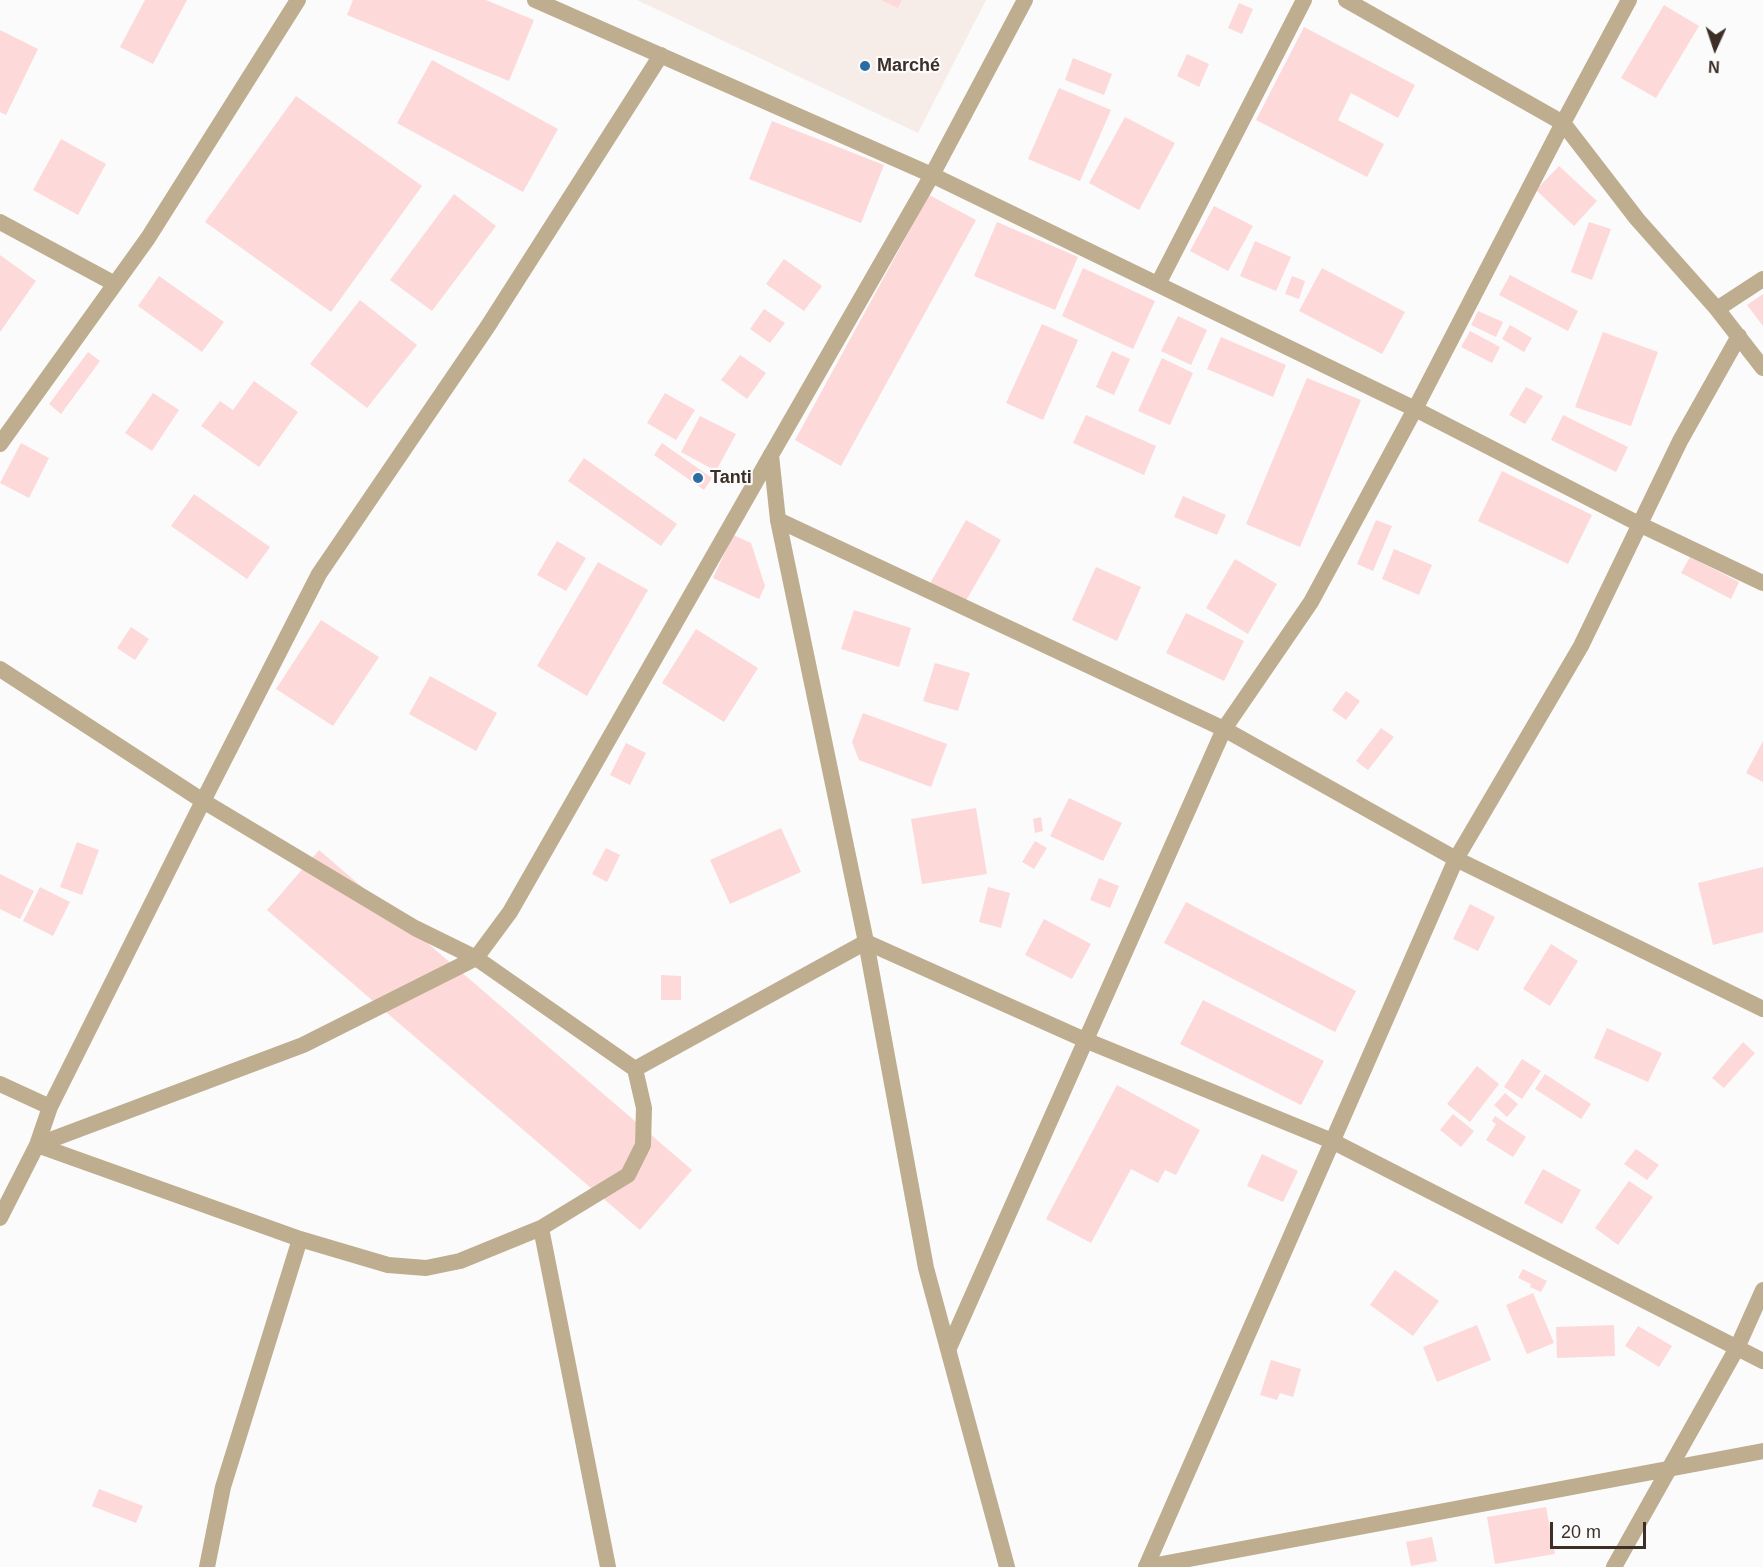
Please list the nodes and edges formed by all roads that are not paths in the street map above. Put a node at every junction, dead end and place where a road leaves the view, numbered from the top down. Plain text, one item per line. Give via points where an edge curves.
1 (298, 0) edge
2 (535, 0) edge
3 (1025, 0) edge
4 (1304, 0) edge
5 (1346, 0) edge
6 (1629, 0) edge
7 (661, 55) junction
8 (1563, 123) junction
9 (932, 175) junction
10 (0, 222) edge
11 (1763, 279) edge
12 (115, 284) junction
13 (1158, 284) junction
14 (1717, 309) junction
15 (1739, 336) junction
16 (1763, 368) edge
17 (1415, 409) junction
18 (0, 444) edge
19 (771, 455) junction
20 (778, 520) junction
21 (1641, 525) junction
22 (1763, 583) edge
23 (0, 669) edge
24 (1224, 729) junction
25 (203, 801) junction
26 (1456, 860) junction
27 (867, 942) junction
28 (476, 958) junction
29 (1763, 1009) edge
30 (1086, 1040) junction
31 (635, 1069) junction
32 (0, 1084) edge
33 (50, 1107) junction
34 (1332, 1141) junction
35 (37, 1145) junction
36 (0, 1218) edge
37 (541, 1228) junction
38 (300, 1239) junction
39 (1763, 1290) edge
40 (949, 1348) junction
41 (1737, 1348) junction
42 (1763, 1361) edge
43 (1763, 1451) edge
44 (1669, 1468) junction
45 (207, 1567) edge
46 (608, 1567) edge
47 (1007, 1567) edge
48 (1146, 1567) edge
49 (1614, 1567) edge

1 - 12 street
2 - 7 street
3 - 9 street
4 - 13 street
5 - 8 street
6 - 8 street
7 - 9 street
7 - 25 street via 488,326 319,574
8 - 14 street via 1637,219
8 - 17 street
9 - 13 street
9 - 19 street
10 - 12 street
11 - 14 street
12 - 18 street
13 - 17 street
14 - 15 street
15 - 16 street
15 - 21 street via 1680,441
17 - 21 street
17 - 24 street via 1311,602
19 - 20 street
19 - 28 street via 510,912
20 - 24 street
20 - 27 street
21 - 22 street
21 - 26 street via 1581,646
23 - 25 street
24 - 26 street
24 - 30 street
25 - 28 street via 415,928
25 - 33 street
26 - 29 street
26 - 34 street
27 - 30 street
27 - 31 street
27 - 40 street via 926,1268
28 - 31 street
28 - 35 street via 303,1045
30 - 34 street
30 - 40 street
31 - 37 street via 644,1108 643,1145 628,1175
32 - 33 street
33 - 35 street
34 - 41 street
34 - 48 street
35 - 36 street
35 - 38 street
37 - 38 street via 460,1261 426,1268 388,1265
37 - 46 street
38 - 45 street via 223,1487
39 - 41 street
40 - 47 street
41 - 42 street
41 - 44 street
43 - 44 street
44 - 48 street
44 - 49 street

